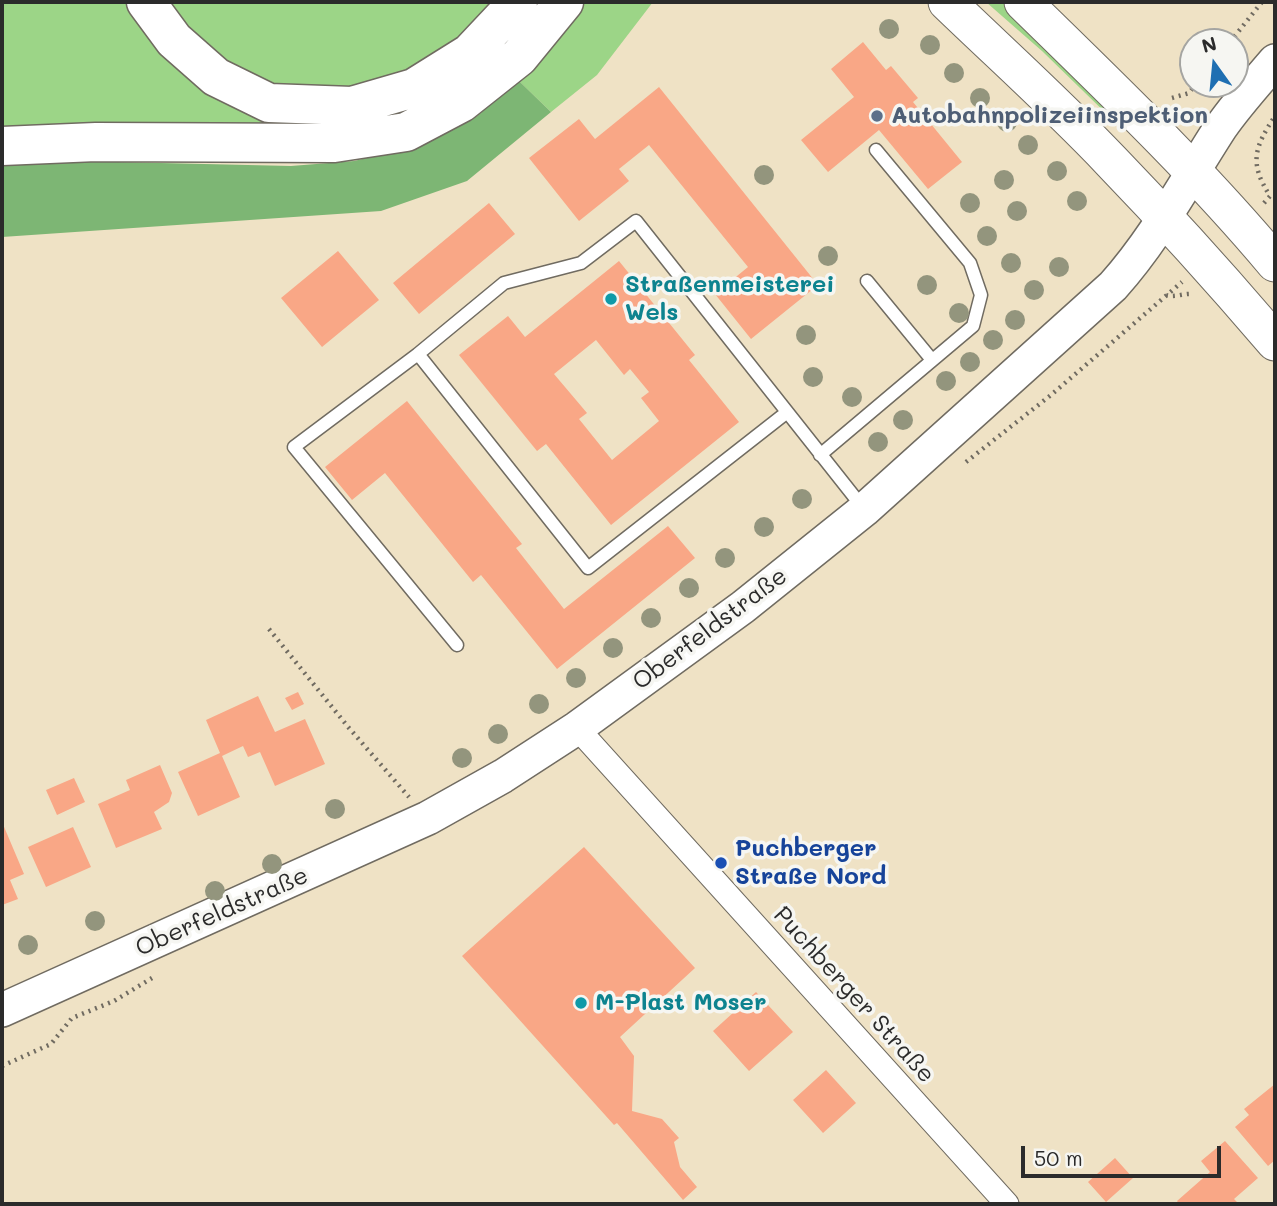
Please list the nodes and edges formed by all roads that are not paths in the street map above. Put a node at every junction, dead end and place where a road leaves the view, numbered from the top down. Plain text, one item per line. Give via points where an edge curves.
1 (146, 2) edge
2 (518, 2) edge
3 (564, 2) edge
4 (947, 2) edge
5 (1023, 2) edge
6 (1275, 61) edge
7 (2, 146) edge
8 (876, 150) dead end
9 (1194, 172) junction
10 (1163, 219) junction
11 (1275, 262) edge
12 (867, 281) dead end
13 (1275, 342) edge
14 (418, 354) junction
15 (932, 360) junction
16 (786, 412) junction
17 (820, 454) junction
18 (864, 510) junction
19 (457, 645) dead end
20 (577, 727) junction
21 (2, 1010) edge
22 (1007, 1204) edge

1 - 2 highway via 174,40 216,77 269,103 352,106 414,88 459,60
3 - 7 highway via 519,57 461,103 406,132 334,143
4 - 10 main road via 1111,160
5 - 9 main road
6 - 9 main road, Oberfeldstraße via 1223,125
8 - 15 lane via 970,263 981,295 972,326
9 - 10 main road, Oberfeldstraße
9 - 11 main road
10 - 13 main road
10 - 18 main road, Oberfeldstraße via 1113,286
12 - 15 lane
14 - 16 lane via 503,284 581,263 636,221
14 - 16 lane via 589,568
14 - 19 lane via 294,447
15 - 17 lane
16 - 17 lane
17 - 18 lane
18 - 20 main road, Oberfeldstraße via 743,607
20 - 21 main road, Oberfeldstraße via 428,818
20 - 22 street, Puchberger Straße

